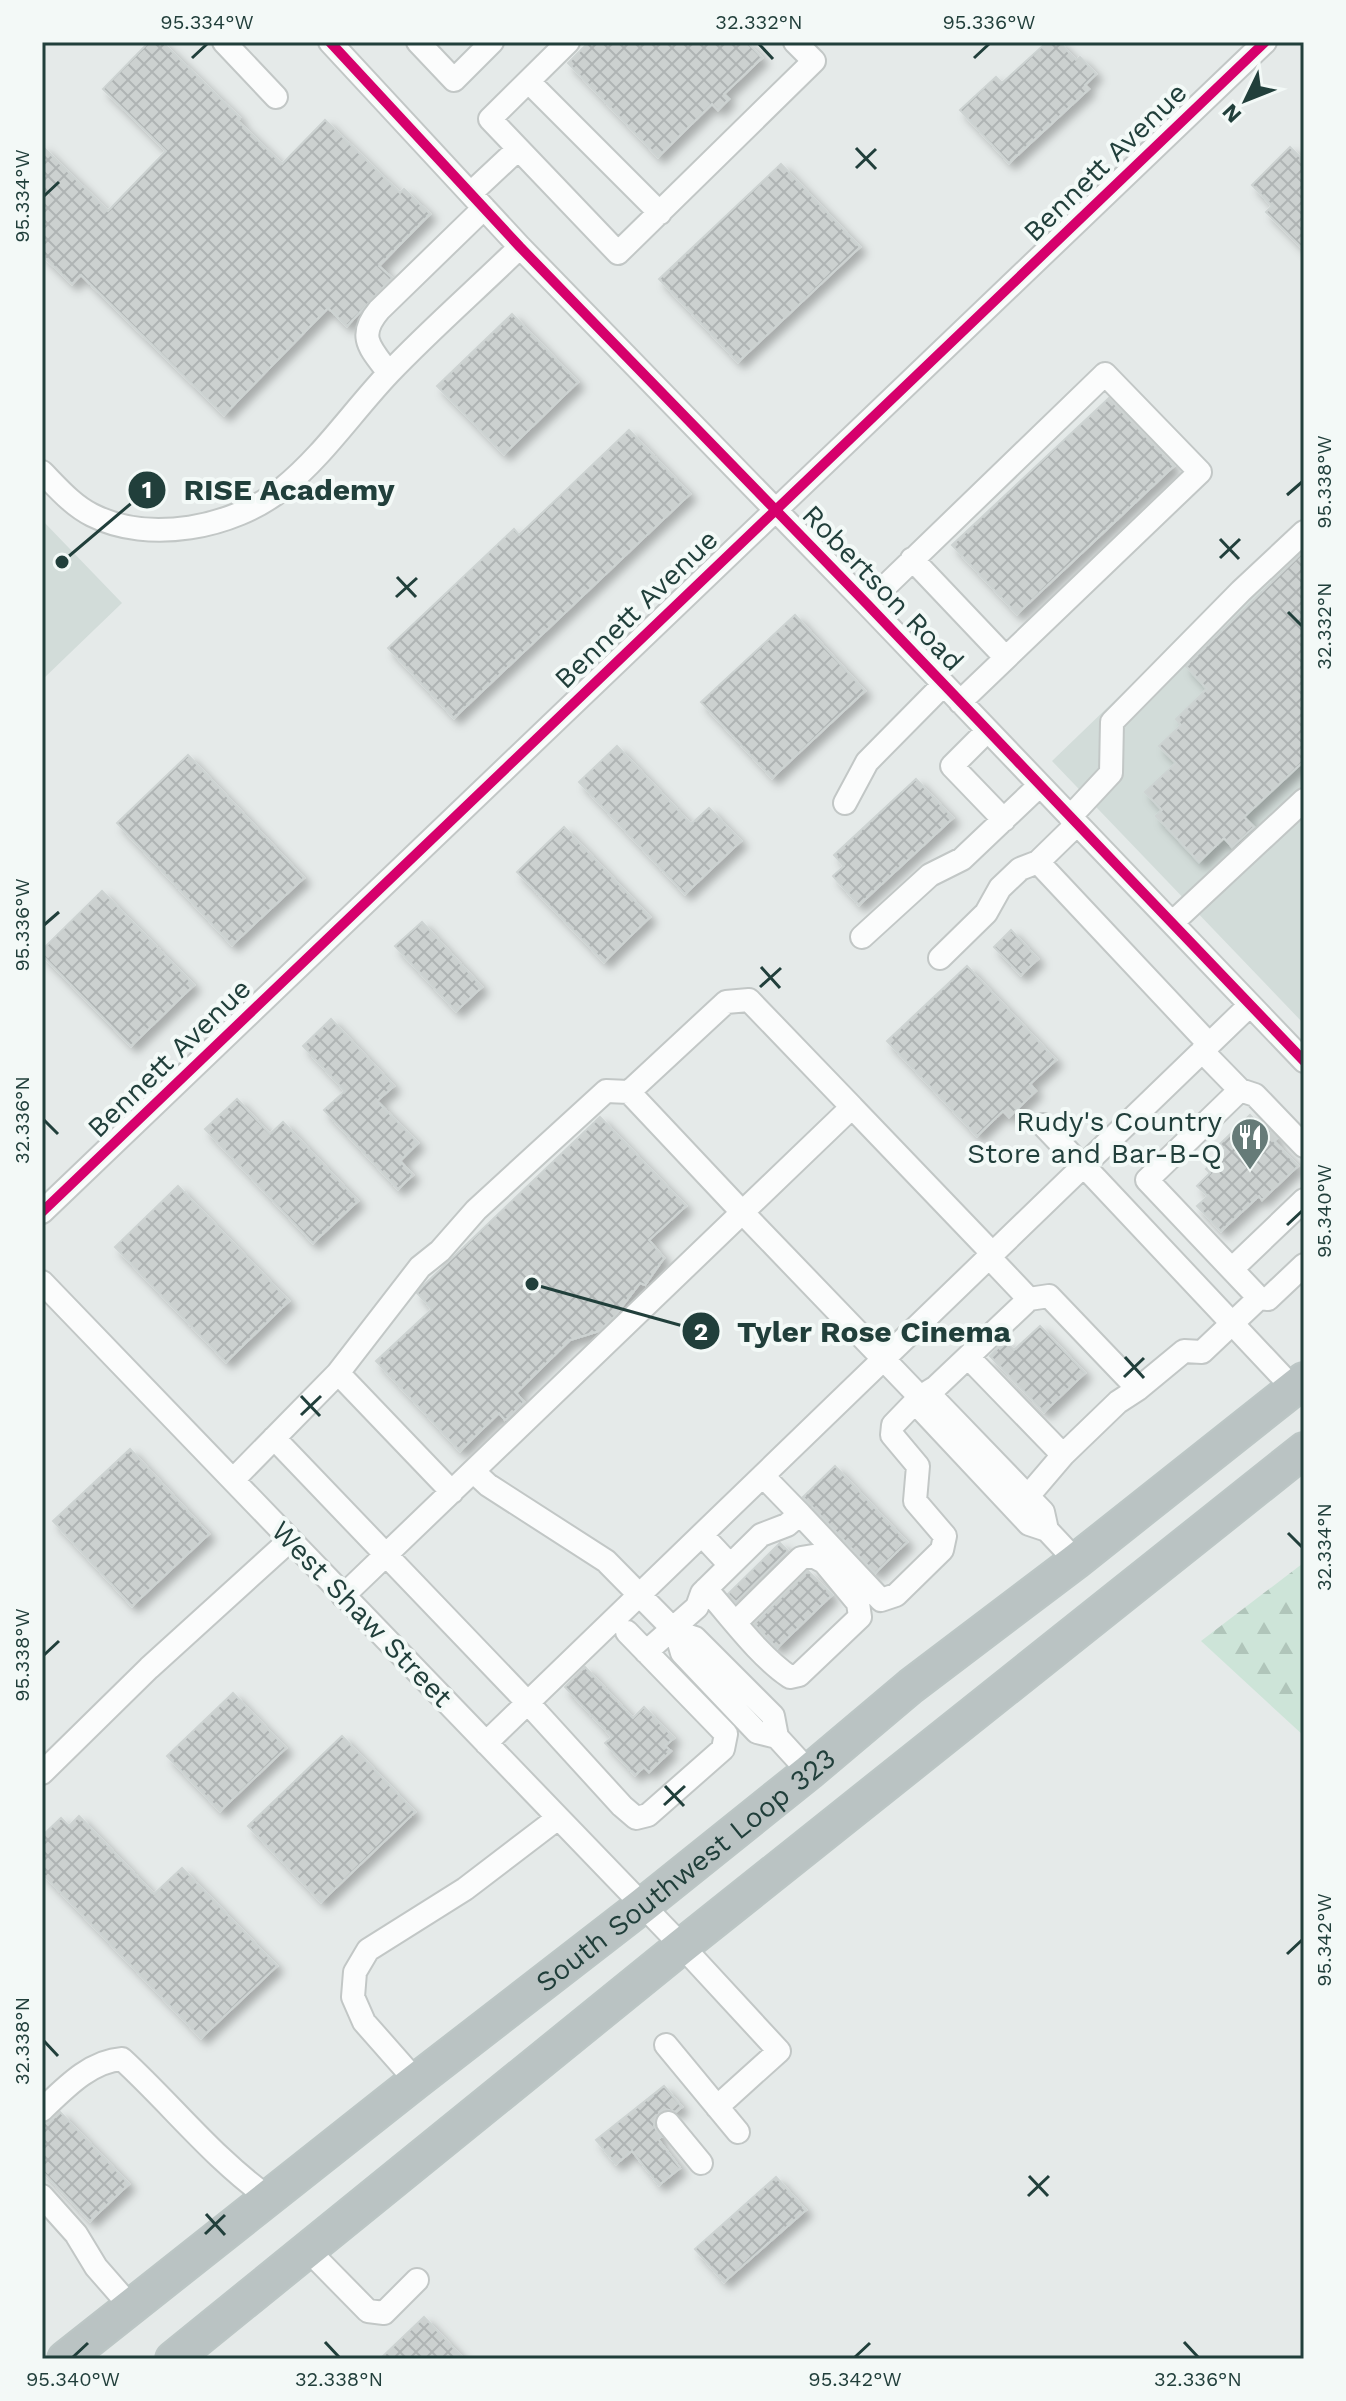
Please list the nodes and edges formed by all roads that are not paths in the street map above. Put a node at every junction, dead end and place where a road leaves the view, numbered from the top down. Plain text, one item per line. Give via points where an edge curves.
1 (224, 42) edge
2 (418, 42) edge
3 (492, 42) edge
4 (568, 42) edge
5 (795, 42) edge
6 (1265, 42) edge
7 (336, 44) edge
8 (529, 82) junction
9 (276, 97) dead end
10 (518, 149) junction
11 (478, 201) junction
12 (660, 213) junction
13 (520, 247) junction
14 (389, 373) junction
15 (42, 472) edge
16 (775, 510) junction
17 (1304, 532) edge
18 (912, 559) junction
19 (867, 604) junction
20 (1006, 658) junction
21 (943, 685) junction
22 (960, 702) junction
23 (987, 731) junction
24 (1040, 785) junction
25 (1304, 800) edge
26 (845, 803) dead end
27 (1004, 820) junction
28 (1073, 821) junction
29 (1038, 862) junction
30 (1172, 923) junction
31 (862, 937) dead end
32 (940, 958) dead end
33 (1250, 1005) junction
34 (1206, 1047) junction
35 (1304, 1061) edge
36 (629, 1092) junction
37 (1247, 1093) junction
38 (852, 1107) junction
39 (1043, 1125) dead end
40 (1304, 1146) edge
41 (1304, 1160) edge
42 (1083, 1166) junction
43 (1147, 1180) junction
44 (1304, 1200) edge
45 (1121, 1205) junction
46 (42, 1212) edge
47 (743, 1213) junction
48 (991, 1256) junction
49 (1304, 1265) edge
50 (1232, 1269) junction
51 (42, 1282) edge
52 (1259, 1298) junction
53 (1029, 1299) junction
54 (1232, 1323) junction
55 (968, 1357) junction
56 (884, 1360) junction
57 (338, 1373) junction
58 (1299, 1384) edge
59 (1138, 1389) junction
60 (920, 1397) junction
61 (274, 1438) junction
62 (1304, 1450) edge
63 (1063, 1455) junction
64 (474, 1472) junction
65 (763, 1476) junction
66 (233, 1480) junction
67 (452, 1492) junction
68 (1028, 1496) junction
69 (800, 1514) junction
70 (1047, 1530) junction
71 (702, 1535) junction
72 (290, 1540) junction
73 (386, 1556) junction
74 (1076, 1561) junction
75 (730, 1565) junction
76 (706, 1589) junction
77 (640, 1595) junction
78 (343, 1596) junction
79 (735, 1623) junction
80 (674, 1630) junction
81 (627, 1632) dead end
82 (646, 1652) junction
83 (528, 1703) junction
84 (486, 1743) junction
85 (809, 1772) junction
86 (42, 1773) edge
87 (558, 1818) junction
88 (642, 1906) junction
89 (682, 1946) junction
90 (666, 2045) dead end
91 (416, 2081) junction
92 (717, 2107) junction
93 (42, 2110) edge
94 (668, 2123) dead end
95 (738, 2132) dead end
96 (701, 2163) dead end
97 (42, 2196) edge
98 (269, 2198) junction
99 (308, 2250) junction
100 (417, 2280) dead end
101 (131, 2307) junction
102 (65, 2359) edge
103 (173, 2359) edge

1 - 9 street
2 - 3 street via 454,80
4 - 8 street
5 - 12 street via 814,61
6 - 16 street, Bennett Avenue
7 - 11 street, Robertson Road
8 - 10 street via 490,119
8 - 12 street
10 - 11 street
10 - 12 street via 618,253
11 - 13 street, Robertson Road
11 - 14 street via 373,318 368,344
13 - 14 street
13 - 16 street, Robertson Road
14 - 15 street via 283,488 257,506 214,521 176,528 112,524 71,501
16 - 19 street, Robertson Road
16 - 46 street, Bennett Avenue
17 - 28 street via 1112,722 1111,773
18 - 19 street
18 - 20 street
18 - 20 street via 1105,374 1200,472
19 - 21 street, Robertson Road
20 - 22 street
21 - 22 street, Robertson Road
21 - 26 street via 867,762
22 - 23 street, Robertson Road
23 - 24 street, Robertson Road
23 - 27 street via 952,766
24 - 27 street
24 - 28 street, Robertson Road
25 - 30 street
27 - 31 street via 962,859 930,875
28 - 29 street
28 - 30 street, Robertson Road
29 - 32 street via 1020,869 1000,888 986,913
29 - 34 street
30 - 33 street, Robertson Road
33 - 34 street
33 - 35 street, Robertson Road
34 - 37 street
34 - 42 street
36 - 38 street via 726,1002 749,1000
36 - 47 street
36 - 57 street via 606,1091 476,1210 420,1267
37 - 40 street
37 - 41 street
37 - 43 street
38 - 47 street
38 - 48 street
39 - 42 street
42 - 45 street
42 - 48 street
43 - 45 street
43 - 50 street
44 - 50 street
45 - 54 street
47 - 56 street
47 - 64 street
48 - 53 street
48 - 56 street
49 - 52 street via 1268,1299
50 - 52 street
51 - 66 street, West Shaw Street
52 - 54 street
53 - 55 street
53 - 59 street via 1049,1296
54 - 58 street
54 - 59 street via 1202,1352 1184,1351
55 - 60 street
55 - 63 street
56 - 60 street
56 - 65 street
57 - 61 street
57 - 67 street
58 - 74 highway, South Southwest Loop 323
59 - 63 street
60 - 68 street via 933,1398
60 - 69 street via 893,1425 892,1435 918,1466 915,1501 945,1536 942,1550 908,1584 881,1600
60 - 70 street via 924,1412 1029,1524
61 - 66 street
61 - 73 street
62 - 89 highway, South Southwest Loop 323
63 - 68 street
64 - 67 street
64 - 77 street via 593,1551
65 - 69 street
65 - 71 street
66 - 72 street, West Shaw Street
67 - 73 street
68 - 70 street via 1043,1512
69 - 75 street via 761,1535
70 - 74 street
71 - 75 street
71 - 77 street
72 - 78 street, West Shaw Street
72 - 86 street
73 - 78 street
73 - 83 street
74 - 85 highway, South Southwest Loop 323 via 911,1686
75 - 76 street
76 - 79 street
76 - 80 street
77 - 80 street
77 - 83 street
78 - 84 street, West Shaw Street
79 - 79 street via 790,1677 799,1675 860,1617 858,1603 813,1556 801,1558
80 - 82 street
80 - 85 street via 695,1638 773,1716 777,1737
81 - 82 street
82 - 83 street via 726,1734 723,1749 648,1815 636,1818 622,1806
83 - 84 street
84 - 87 street, West Shaw Street
85 - 88 highway, South Southwest Loop 323
87 - 88 street, West Shaw Street
87 - 91 street via 465,1889 368,1950 355,1972 353,1997 364,2022
88 - 89 street, West Shaw Street
88 - 91 highway, South Southwest Loop 323
89 - 92 street, West Shaw Street via 779,2051
89 - 99 highway, South Southwest Loop 323
90 - 92 street
91 - 98 highway, South Southwest Loop 323
92 - 95 street
93 - 98 street via 93,2066 122,2059 205,2144
94 - 96 street
97 - 101 street
98 - 101 highway, South Southwest Loop 323
99 - 100 street via 368,2311 384,2313
99 - 103 highway, South Southwest Loop 323
101 - 102 highway, South Southwest Loop 323

